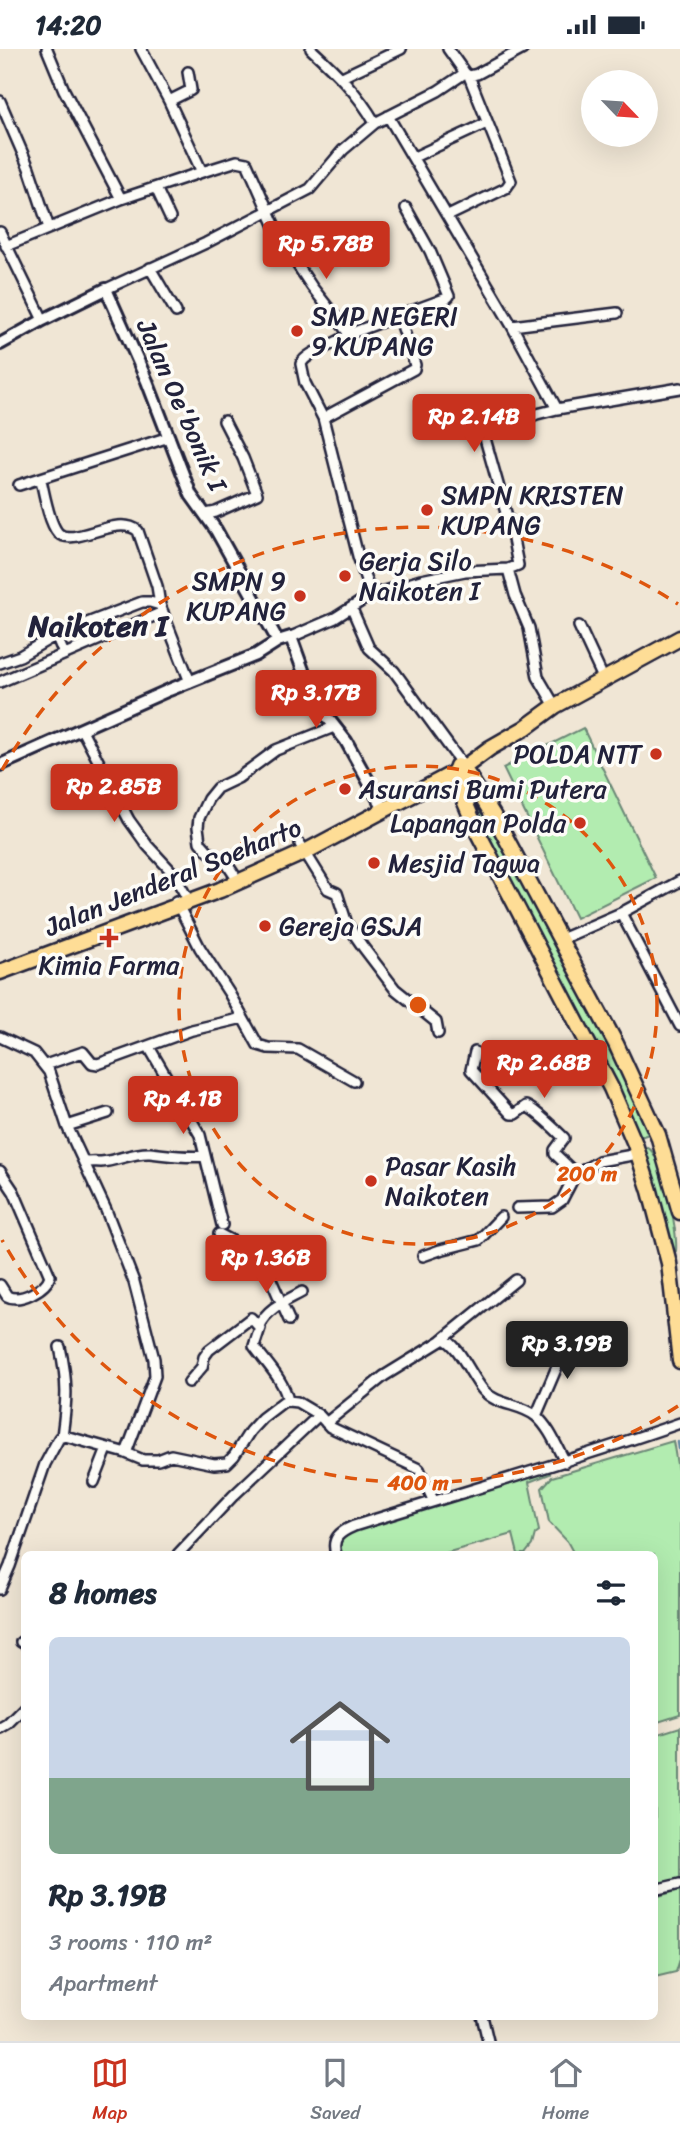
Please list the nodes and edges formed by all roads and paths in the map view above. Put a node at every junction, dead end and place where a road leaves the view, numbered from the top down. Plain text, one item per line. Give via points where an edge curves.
1 (47, 49) edge
2 (141, 49) edge
3 (311, 49) edge
4 (401, 49) edge
5 (448, 49) edge
6 (523, 49) edge
7 (188, 72) dead end
8 (467, 74) junction
9 (342, 77) junction
10 (0, 101) edge
11 (169, 101) junction
12 (388, 116) junction
13 (375, 123) junction
14 (487, 123) junction
15 (414, 157) junction
16 (202, 172) junction
17 (156, 188) junction
18 (121, 199) junction
19 (406, 208) dead end
20 (267, 210) junction
21 (448, 216) junction
22 (170, 218) dead end
23 (49, 228) junction
24 (0, 232) edge
25 (6, 246) junction
26 (150, 268) junction
27 (106, 289) junction
28 (176, 312) dead end
29 (617, 313) dead end
30 (399, 316) junction
31 (43, 320) junction
32 (512, 326) junction
33 (349, 334) junction
34 (0, 344) edge
35 (680, 388) edge
36 (557, 409) junction
37 (323, 418) junction
38 (224, 421) dead end
39 (169, 437) junction
40 (41, 479) junction
41 (19, 485) dead end
42 (206, 514) junction
43 (508, 569) junction
44 (371, 595) junction
45 (161, 608) junction
46 (352, 609) junction
47 (106, 616) junction
48 (579, 626) dead end
49 (113, 633) junction
50 (56, 635) junction
51 (291, 637) junction
52 (680, 638) edge
53 (278, 641) junction
54 (64, 654) junction
55 (0, 663) edge
56 (604, 680) junction
57 (0, 682) edge
58 (190, 682) junction
59 (548, 710) junction
60 (334, 727) junction
61 (82, 730) junction
62 (486, 747) junction
63 (0, 765) edge
64 (458, 767) junction
65 (435, 778) junction
66 (381, 804) junction
67 (499, 825) junction
68 (478, 833) junction
69 (303, 848) junction
70 (235, 876) junction
71 (680, 881) edge
72 (182, 900) junction
73 (621, 913) junction
74 (561, 940) junction
75 (72, 942) junction
76 (0, 965) edge
77 (0, 972) edge
78 (243, 1018) junction
79 (680, 1026) edge
80 (438, 1033) dead end
81 (0, 1037) edge
82 (149, 1047) junction
83 (475, 1052) dead end
84 (45, 1065) junction
85 (354, 1081) dead end
86 (108, 1112) dead end
87 (67, 1126) junction
88 (659, 1135) junction
89 (636, 1149) junction
90 (205, 1156) junction
91 (84, 1163) junction
92 (0, 1171) edge
93 (576, 1174) junction
94 (517, 1208) dead end
95 (680, 1212) edge
96 (501, 1217) dead end
97 (424, 1256) dead end
98 (674, 1262) edge
99 (516, 1280) dead end
100 (302, 1291) dead end
101 (2, 1292) edge
102 (280, 1300) junction
103 (289, 1320) dead end
104 (259, 1326) junction
105 (570, 1334) dead end
106 (442, 1339) junction
107 (60, 1347) dead end
108 (680, 1361) edge
109 (189, 1382) dead end
110 (288, 1401) junction
111 (319, 1415) junction
112 (536, 1416) junction
113 (326, 1423) junction
114 (680, 1423) edge
115 (62, 1436) junction
116 (107, 1449) junction
117 (126, 1453) junction
118 (565, 1462) junction
119 (94, 1482) dead end
120 (433, 1500) junction
121 (181, 1551) edge
122 (336, 1551) edge
123 (0, 1589) edge
124 (21, 1710) edge
125 (0, 1728) edge
126 (680, 1884) edge
127 (658, 1889) edge
128 (483, 2020) edge
129 (488, 2041) edge

1 - 18 street
2 - 11 street
3 - 9 street
4 - 9 street
5 - 8 street
6 - 8 street
7 - 11 street via 191,90
8 - 12 street
8 - 14 street
9 - 13 street
10 - 23 street
11 - 16 street
12 - 13 street
12 - 15 street
13 - 20 street via 334,159 313,187
14 - 15 street
14 - 21 street via 512,181
15 - 21 street
16 - 17 street
16 - 20 street via 237,161 247,163
17 - 18 street
17 - 22 street
18 - 23 street
19 - 30 street via 449,296
20 - 26 street
20 - 33 street via 296,265
21 - 32 street
23 - 25 street
24 - 25 street
25 - 31 street
26 - 27 street
26 - 28 street
27 - 31 street
27 - 39 street, Jalan Oe'bonik I
29 - 32 street
30 - 33 street
30 - 37 street via 414,369
31 - 34 street
32 - 36 street
33 - 37 street via 301,362 305,383
35 - 36 street
36 - 43 street via 485,436 519,562
37 - 44 street
38 - 42 street via 257,494
39 - 40 street
39 - 42 street, Jalan Oe'bonik I via 191,495
40 - 41 street
40 - 45 street via 55,527 62,535 120,525 138,531
42 - 53 street, Jalan Oe'bonik I
43 - 44 street via 465,571
43 - 59 street via 529,628
44 - 46 street
45 - 47 street via 142,602
45 - 49 street
45 - 58 street
46 - 51 street
46 - 64 street via 369,648 394,671
47 - 49 street
47 - 50 street
48 - 56 street
49 - 54 street
50 - 54 street
50 - 55 street
51 - 53 street
51 - 60 street via 320,708
52 - 56 main road, Jalan Jenderal Soeharto
53 - 58 street
54 - 57 street
56 - 59 main road, Jalan Jenderal Soeharto
58 - 61 street
59 - 62 main road, Jalan Jenderal Soeharto
60 - 66 street
60 - 70 street via 276,750 238,779 217,788 208,799 199,818 200,842
61 - 63 street
61 - 72 street via 129,820 173,873
62 - 64 main road, Jalan Jenderal Soeharto
62 - 67 main road via 480,772
64 - 65 main road, Jalan Jenderal Soeharto
64 - 67 main road
64 - 68 main road
65 - 66 main road, Jalan Jenderal Soeharto
65 - 68 main road via 453,794
65 - 69 main road, Jalan Jenderal Soeharto
66 - 69 main road, Jalan Jenderal Soeharto
67 - 74 main road
68 - 89 main road via 599,1064
69 - 70 main road, Jalan Jenderal Soeharto
69 - 72 main road, Jalan Jenderal Soeharto via 220,890
69 - 80 street via 327,888 337,893 347,924 363,947 395,989 436,1022
70 - 72 main road, Jalan Jenderal Soeharto
71 - 73 street
72 - 75 main road, Jalan Jenderal Soeharto
72 - 78 street via 200,948
73 - 74 street
73 - 79 street
74 - 88 main road
75 - 76 main road, Jalan Jenderal Soeharto
75 - 77 main road, Jalan Jenderal Soeharto
78 - 82 street via 192,1030
78 - 85 street via 258,1045 298,1049
81 - 84 street via 27,1049
82 - 84 street via 98,1064 83,1052
82 - 90 street via 200,1135
83 - 93 street via 471,1070 511,1114 531,1107 558,1131 564,1139 555,1154
84 - 87 street
86 - 87 street
87 - 91 street
88 - 89 main road
88 - 95 main road
89 - 93 street
89 - 98 main road
90 - 91 street via 134,1154
90 - 102 street via 220,1230 270,1275
91 - 117 street via 126,1259 154,1359 155,1381
92 - 101 street via 50,1276 45,1285 18,1299
93 - 94 street via 562,1200 552,1207
96 - 97 street via 479,1240
98 - 108 main road
99 - 106 street
100 - 102 street
102 - 103 street
102 - 104 street
104 - 109 street via 251,1318 209,1350
104 - 110 street via 254,1346
105 - 112 street
106 - 112 street via 453,1344 484,1392
106 - 113 street via 384,1376
107 - 115 street via 67,1391
110 - 111 street
110 - 117 street via 250,1430 227,1463 171,1455 143,1460
111 - 113 street
111 - 121 street
112 - 118 street
113 - 120 street via 419,1469
114 - 118 street
115 - 116 street
115 - 123 street via 45,1464
116 - 117 street
116 - 119 street
118 - 120 street
120 - 122 street via 342,1531 334,1542
124 - 125 street
126 - 127 street
128 - 129 street

